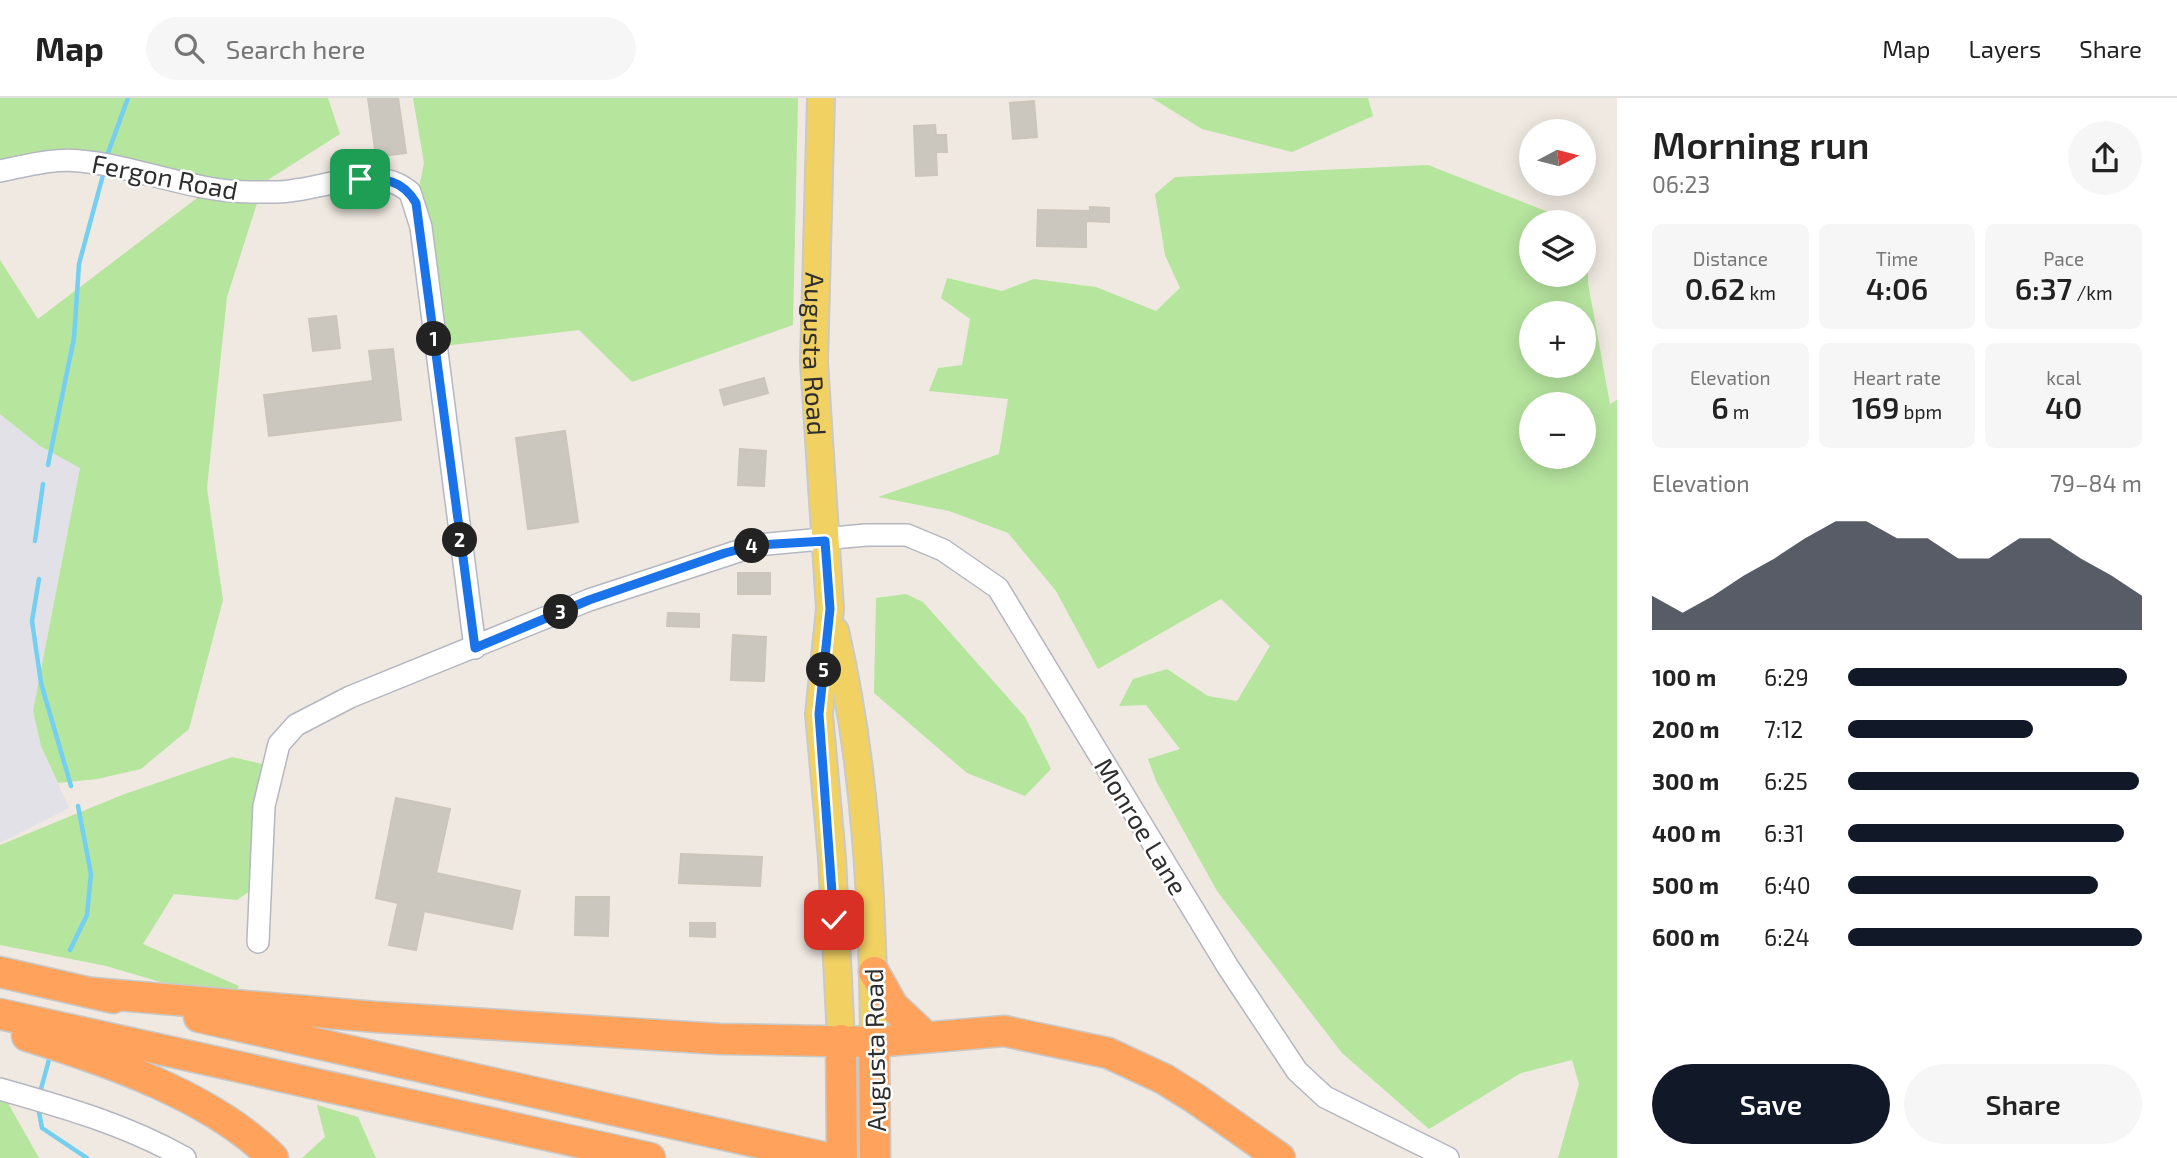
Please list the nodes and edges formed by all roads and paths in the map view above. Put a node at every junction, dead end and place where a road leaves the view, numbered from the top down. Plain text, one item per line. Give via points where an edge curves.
1 (821, 98) edge
2 (0, 172) edge
3 (825, 541) junction
4 (830, 609) junction
5 (475, 648) junction
6 (258, 942) dead end
7 (0, 972) edge
8 (874, 972) junction
9 (93, 993) junction
10 (0, 1014) edge
11 (0, 1028) edge
12 (926, 1037) junction
13 (841, 1040) junction
14 (874, 1042) junction
15 (0, 1089) edge
16 (842, 1145) edge
17 (876, 1148) edge
18 (185, 1158) edge
19 (273, 1158) edge
20 (650, 1158) edge
21 (827, 1158) edge
22 (1280, 1158) edge
23 (1448, 1158) edge

1 - 3 main road, Augusta Road via 814,362
2 - 5 street, Fergon Road via 76,160 199,187 249,192 388,179 410,192 421,227
3 - 4 main road, Augusta Road
3 - 5 street, Monroe Lane via 757,545 725,553 589,600
3 - 23 street, Monroe Lane via 906,535 943,550 998,588 1220,955 1297,1072 1325,1097
4 - 8 main road, Augusta Road via 850,696
4 - 13 main road, Augusta Road via 819,714
5 - 6 street, Monroe Lane via 349,697 308,717 286,734 272,766 264,806
7 - 9 highway
8 - 12 highway via 893,1006
8 - 14 main road, Augusta Road
9 - 13 highway via 719,1039
9 - 21 highway
10 - 20 highway
11 - 19 highway via 129,1072 190,1100
12 - 14 highway
12 - 22 highway via 1004,1031 1108,1053 1164,1079
13 - 14 highway
13 - 16 highway, Augusta Road
14 - 17 highway, Augusta Road
15 - 18 street via 93,1116

